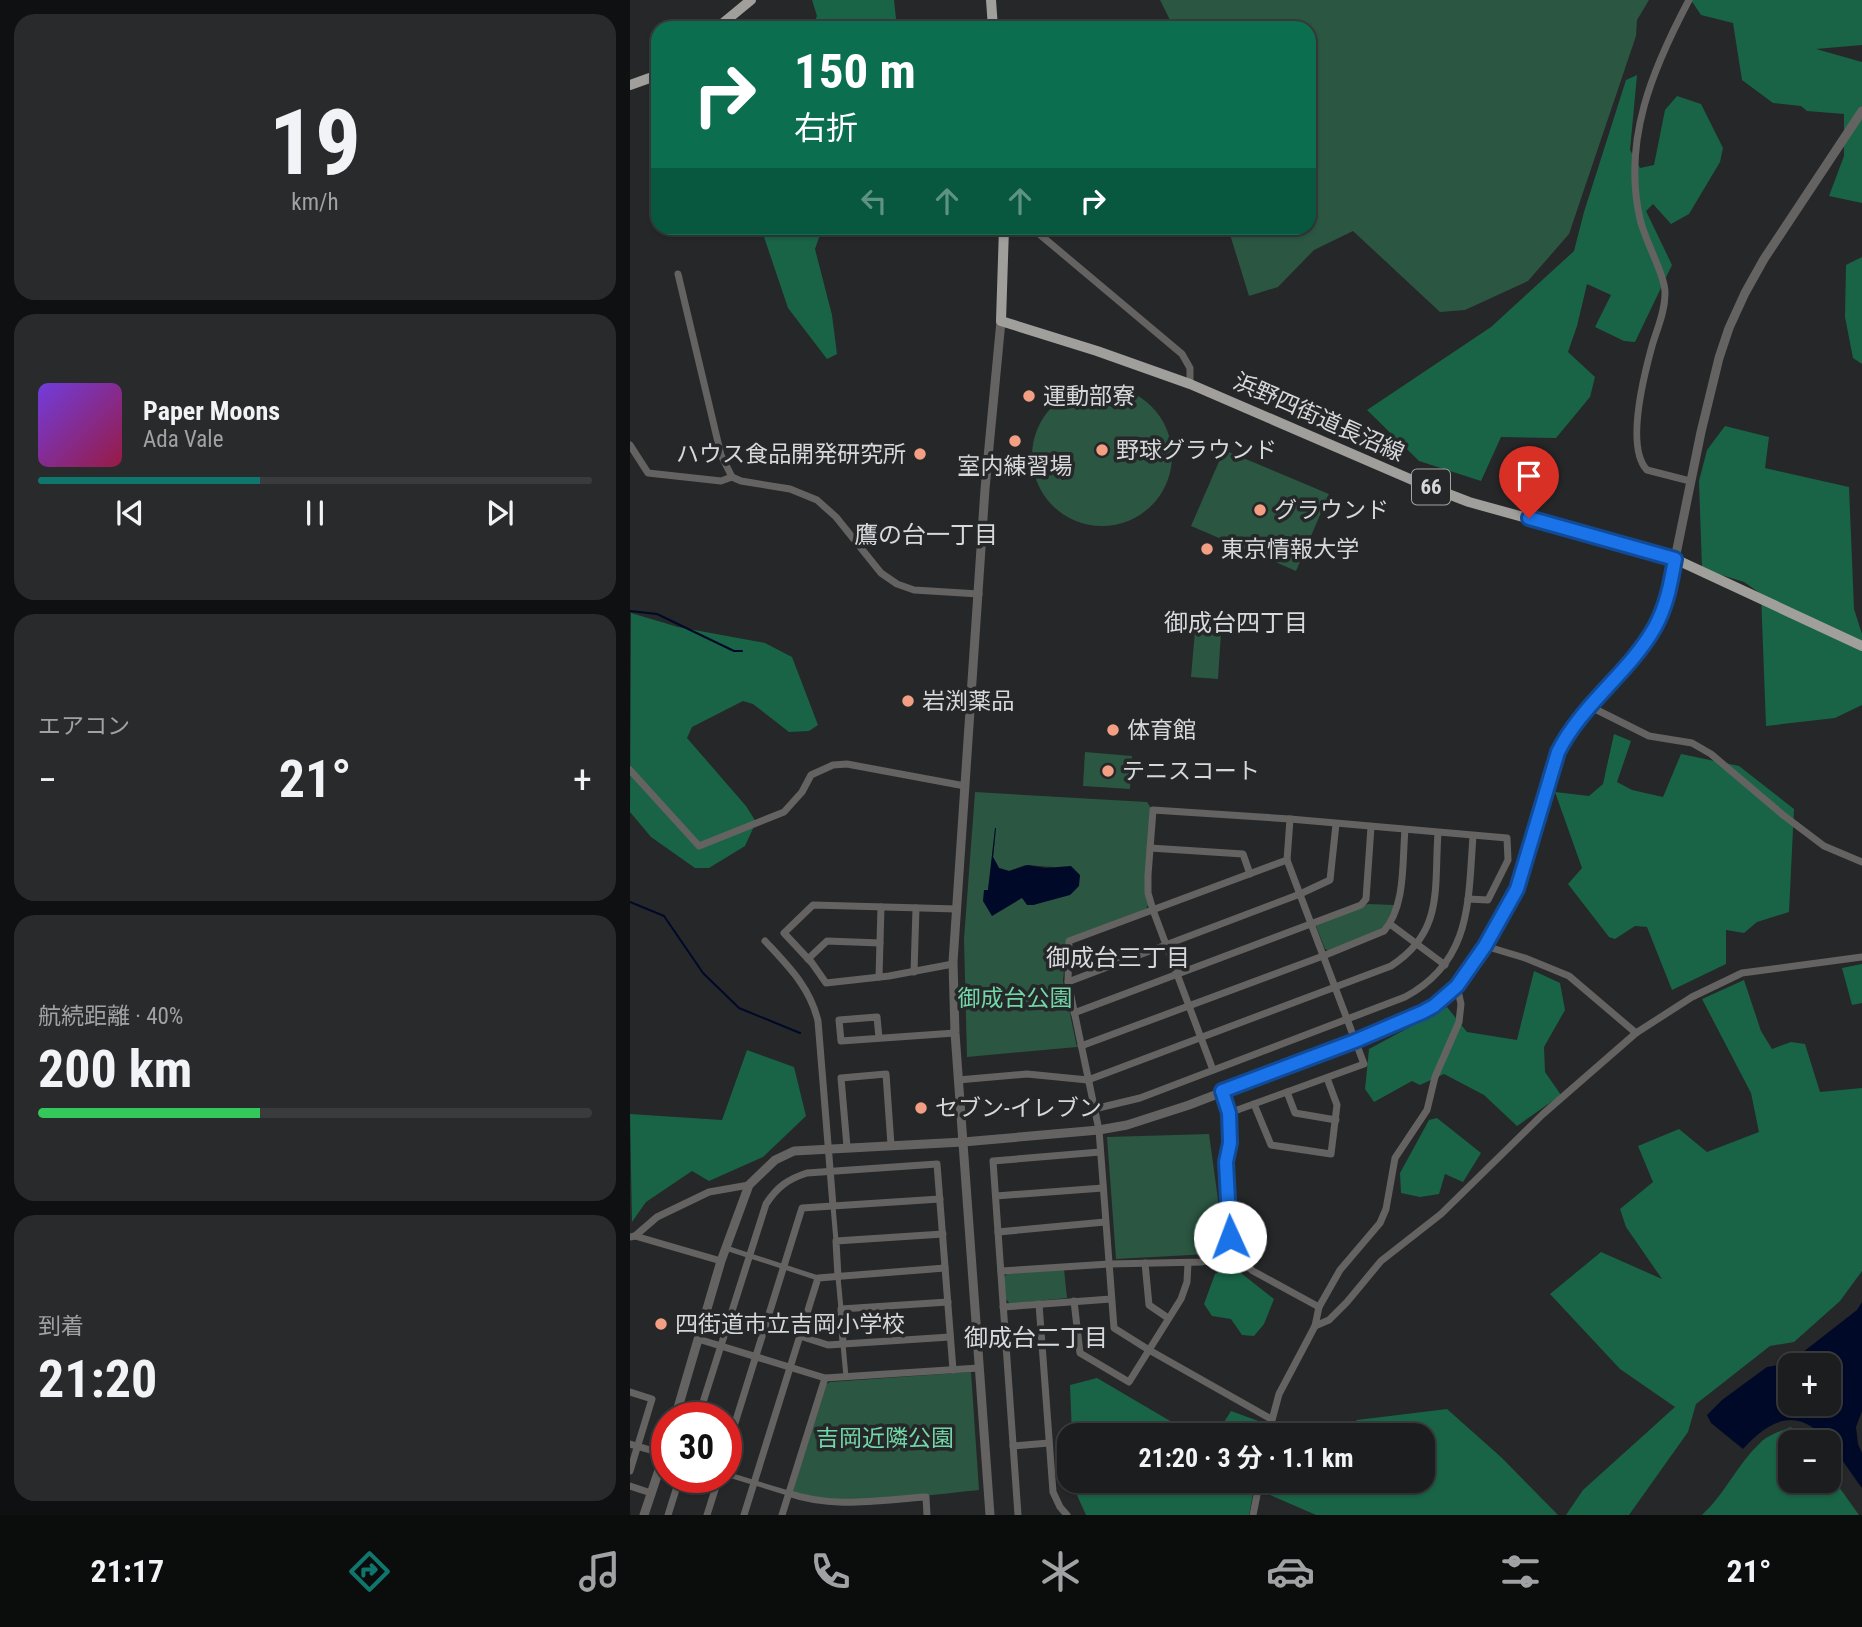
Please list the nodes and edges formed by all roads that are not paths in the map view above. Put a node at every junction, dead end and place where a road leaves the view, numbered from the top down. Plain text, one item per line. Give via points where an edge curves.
1 (751, 0) edge
2 (991, 0) edge
3 (1689, 0) edge
4 (726, 21) edge
5 (992, 21) edge
6 (651, 78) edge
7 (630, 85) edge
8 (1862, 111) edge
9 (1004, 235) edge
10 (1043, 235) edge
11 (678, 274) dead end
12 (1001, 321) junction
13 (1190, 384) junction
14 (630, 445) edge
15 (732, 477) junction
16 (1690, 481) junction
17 (1675, 559) junction
18 (979, 594) junction
19 (1862, 646) edge
20 (1591, 707) junction
21 (630, 770) edge
22 (965, 786) junction
23 (1290, 819) junction
24 (1336, 824) junction
25 (1371, 827) junction
26 (1405, 830) junction
27 (1438, 833) junction
28 (1474, 836) junction
29 (1150, 848) junction
30 (1287, 860) junction
31 (1862, 862) edge
32 (1250, 874) junction
33 (1300, 894) junction
34 (1468, 900) junction
35 (881, 907) junction
36 (916, 908) junction
37 (957, 909) junction
38 (1153, 910) junction
39 (1311, 923) junction
40 (1390, 924) junction
41 (765, 941) dead end
42 (880, 943) junction
43 (1166, 945) junction
44 (1417, 945) junction
45 (1485, 946) junction
46 (1323, 956) junction
47 (1862, 957) edge
48 (808, 959) junction
49 (953, 964) junction
50 (1444, 965) junction
51 (914, 972) junction
52 (1177, 975) junction
53 (879, 977) junction
54 (1068, 982) junction
55 (1457, 986) junction
56 (1335, 988) junction
57 (1189, 1006) junction
58 (1074, 1013) junction
59 (1347, 1019) junction
60 (955, 1033) junction
61 (1636, 1034) junction
62 (879, 1038) junction
63 (1201, 1038) junction
64 (1355, 1041) junction
65 (1081, 1046) junction
66 (1213, 1070) junction
67 (1327, 1078) junction
68 (958, 1080) junction
69 (1088, 1080) junction
70 (1222, 1091) junction
71 (1287, 1092) junction
72 (1254, 1104) junction
73 (1094, 1109) junction
74 (1229, 1113) junction
75 (1336, 1120) junction
76 (1099, 1130) junction
77 (963, 1142) junction
78 (891, 1145) junction
79 (829, 1147) junction
80 (847, 1147) junction
81 (1100, 1152) junction
82 (831, 1171) junction
83 (749, 1185) junction
84 (1103, 1188) junction
85 (996, 1196) junction
86 (940, 1199) junction
87 (833, 1206) junction
88 (1105, 1223) junction
89 (998, 1232) junction
90 (943, 1234) junction
91 (632, 1236) edge
92 (836, 1241) junction
93 (726, 1248) junction
94 (1225, 1249) junction
95 (749, 1256) junction
96 (721, 1261) junction
97 (1188, 1262) junction
98 (1145, 1263) junction
99 (1109, 1264) junction
100 (783, 1267) junction
101 (945, 1268) junction
102 (1001, 1271) junction
103 (838, 1277) junction
104 (818, 1278) junction
105 (1111, 1298) junction
106 (1074, 1301) junction
107 (948, 1302) junction
108 (1039, 1304) junction
109 (1003, 1307) junction
110 (1319, 1307) junction
111 (841, 1309) junction
112 (1168, 1318) junction
113 (1315, 1326) junction
114 (800, 1336) junction
115 (950, 1337) junction
116 (698, 1339) junction
117 (843, 1344) junction
118 (721, 1346) junction
119 (1149, 1350) junction
120 (756, 1357) junction
121 (790, 1368) junction
122 (979, 1368) junction
123 (953, 1370) junction
124 (846, 1377) junction
125 (825, 1378) junction
126 (630, 1392) edge
127 (680, 1402) edge
128 (703, 1402) edge
129 (742, 1402) edge
130 (1272, 1419) junction
131 (1271, 1423) edge
132 (1049, 1443) junction
133 (634, 1446) edge
134 (1013, 1446) junction
135 (630, 1471) edge
136 (742, 1479) edge
137 (754, 1482) junction
138 (630, 1486) edge
139 (651, 1493) joint
140 (675, 1493) edge
141 (714, 1493) edge
142 (788, 1493) junction
143 (1257, 1493) edge
144 (644, 1515) edge
145 (668, 1515) edge
146 (707, 1515) edge
147 (744, 1515) edge
148 (782, 1515) edge
149 (927, 1515) edge
150 (990, 1515) edge
151 (1018, 1515) edge
152 (1067, 1515) edge
153 (1253, 1515) edge

1 - 4 main road
2 - 5 main road
3 - 16 street via 1651,78 1638,124 1635,170 1640,218 1665,294 1648,360 1636,445 1647,470
6 - 7 main road
8 - 16 street via 1745,292 1719,358
9 - 12 main road
10 - 13 street via 1182,354 1190,368
11 - 15 street via 721,455
12 - 13 main road, 浜野四街道長沼線 / 66
12 - 18 street
13 - 17 main road, 浜野四街道長沼線 / 66 via 1469,502
14 - 15 street via 648,473 721,481
15 - 18 street via 790,489 817,500 881,573 897,584 915,590
16 - 17 street
17 - 19 main road, 浜野四街道長沼線 / 66
17 - 20 street via 1655,626
18 - 22 street
20 - 31 street via 1649,736 1692,743 1824,846
20 - 45 street via 1558,752 1517,889
21 - 22 street via 699,846 784,811 811,775 833,765
22 - 37 street
23 - 24 street
23 - 29 street via 1153,810
23 - 30 street
24 - 25 street
24 - 33 street via 1331,880
25 - 26 street
25 - 39 street via 1364,902
26 - 27 street
26 - 40 street via 1398,904
27 - 28 street
27 - 44 street via 1433,912
28 - 34 street
28 - 34 street via 1507,838 1508,860 1488,900
29 - 32 street via 1243,854
29 - 38 street
30 - 32 street
30 - 33 street
32 - 38 street
33 - 39 street
33 - 43 street
34 - 50 street via 1458,943
35 - 36 street
35 - 42 street
35 - 48 street via 813,905 784,933
36 - 37 street
36 - 51 street
37 - 49 street
38 - 43 street
38 - 54 street via 1069,941
39 - 46 street
39 - 52 street
40 - 44 street
40 - 46 street via 1376,935
41 - 79 street via 803,984 815,1006
42 - 48 street via 827,941
42 - 53 street
43 - 52 street
43 - 54 street
44 - 50 street
44 - 56 street via 1391,967
45 - 55 street
45 - 61 street via 1569,976
46 - 56 street
46 - 57 street
47 - 61 street via 1742,973 1692,997
48 - 53 street via 826,983
49 - 51 street
49 - 60 street
50 - 59 street via 1420,989
51 - 53 street
52 - 57 street
52 - 58 street
54 - 58 street
55 - 64 street via 1423,1012
55 - 110 street via 1459,1022 1435,1077 1427,1110 1395,1158 1380,1223 1340,1270
56 - 59 street
56 - 63 street
57 - 63 street
57 - 65 street
58 - 65 street
59 - 64 street
59 - 66 street
60 - 62 street
60 - 68 street
61 - 113 street via 1543,1114 1441,1214 1381,1261 1329,1320
62 - 62 street via 877,1017 839,1020 841,1041
63 - 66 street
63 - 69 street
64 - 67 street via 1364,1064
64 - 70 street
65 - 69 street
66 - 73 street via 1140,1098
67 - 71 street
67 - 75 street via 1337,1105
68 - 69 street via 1027,1074
68 - 77 street
69 - 73 street
70 - 74 street
70 - 76 street via 1157,1116
71 - 72 street
71 - 75 street via 1295,1113
72 - 74 street
72 - 75 street via 1271,1145 1331,1154
73 - 76 street
74 - 94 street via 1226,1162 1231,1231
76 - 77 street
76 - 81 street
77 - 78 street
77 - 122 street
78 - 80 street
78 - 80 street via 887,1074 841,1078
79 - 80 street
79 - 82 street
79 - 83 street via 794,1151 775,1160
81 - 84 street
81 - 85 street via 993,1161
82 - 86 street via 937,1164
82 - 87 street
82 - 95 street via 792,1178 772,1194
83 - 91 street via 709,1192 657,1217
83 - 93 street
84 - 85 street
84 - 88 street
85 - 89 street
86 - 87 street
86 - 90 street
87 - 92 street
87 - 100 street via 802,1208
88 - 89 street
88 - 99 street
89 - 102 street
90 - 92 street
90 - 101 street
91 - 96 street
92 - 103 street
93 - 95 street
93 - 96 street
94 - 97 street via 1210,1260
94 - 110 street
95 - 100 street
95 - 118 street
96 - 116 street
97 - 98 street
97 - 112 street via 1185,1290
98 - 99 street
98 - 112 street via 1149,1305
99 - 102 street
99 - 105 street
100 - 104 street
100 - 120 street
101 - 103 street
101 - 107 street
102 - 109 street
103 - 104 street
103 - 111 street
104 - 114 street
105 - 106 street
105 - 119 street via 1114,1328
106 - 108 street
106 - 119 street via 1083,1356 1129,1382
107 - 111 street
107 - 115 street
108 - 109 street
108 - 132 street
109 - 134 street
110 - 113 street
111 - 117 street
112 - 119 street
113 - 130 street via 1279,1394
114 - 117 street via 828,1345
114 - 121 street
115 - 117 street
115 - 123 street
116 - 118 street
116 - 127 street
117 - 124 street
118 - 120 street
118 - 128 street
119 - 130 street
120 - 121 street
120 - 129 street
121 - 125 street
121 - 137 street
122 - 123 street
122 - 150 street
123 - 124 street
124 - 125 street
125 - 142 street
126 - 133 street via 652,1399
130 - 131 street
132 - 134 street
132 - 152 street via 1053,1492
133 - 135 street
134 - 151 street
136 - 137 street
137 - 142 street
137 - 147 street
138 - 139 street
139 - 144 street
140 - 145 street
141 - 146 street
142 - 148 street
142 - 149 street via 838,1504 926,1497
143 - 153 street

